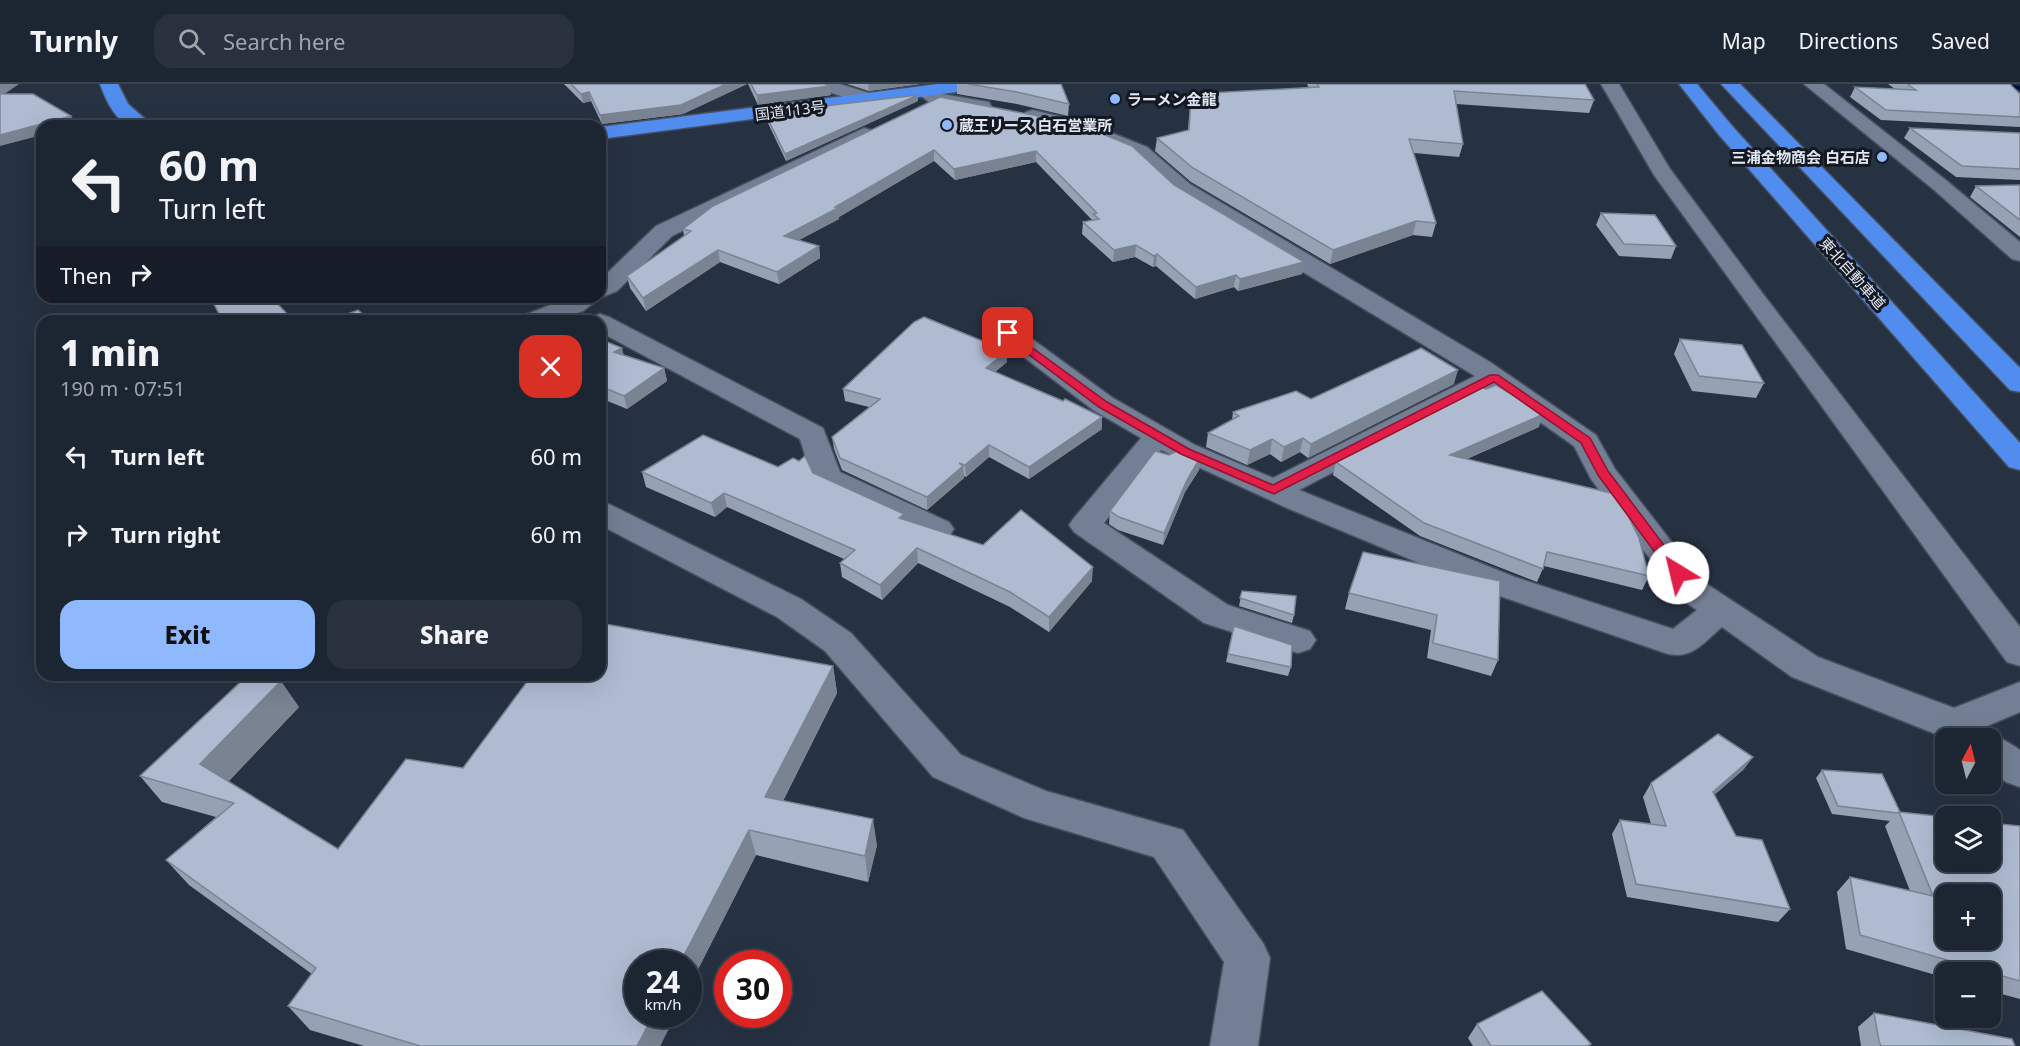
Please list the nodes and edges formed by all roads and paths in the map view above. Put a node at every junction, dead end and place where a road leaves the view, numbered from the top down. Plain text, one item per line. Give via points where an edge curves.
1 (110, 84) edge
2 (822, 84) edge
3 (980, 84) edge
4 (1610, 84) edge
5 (1688, 84) edge
6 (1730, 84) edge
7 (1814, 84) edge
8 (924, 91) junction
9 (872, 100) junction
10 (910, 114) edge
11 (133, 120) edge
12 (878, 128) edge
13 (1871, 128) junction
14 (1906, 130) dead end
15 (606, 132) edge
16 (1941, 185) junction
17 (1975, 186) edge
18 (2020, 254) edge
19 (606, 287) edge
20 (577, 303) edge
21 (584, 303) edge
22 (546, 315) edge
23 (594, 315) edge
24 (606, 325) edge
25 (1008, 333) dead end
26 (1494, 377) junction
27 (2020, 384) edge
28 (1158, 435) junction
29 (2020, 461) edge
30 (1274, 490) junction
31 (606, 515) edge
32 (938, 529) edge
33 (1720, 610) junction
34 (1298, 640) dead end
35 (2020, 653) edge
36 (2020, 696) edge
37 (1957, 728) edge
38 (1970, 728) edge
39 (2001, 757) edge
40 (2020, 771) edge
41 (1234, 1046) edge

1 - 11 highway via 115,101
2 - 9 street
3 - 8 highway, 国道113号
4 - 35 street via 1661,171
5 - 29 highway, 東北自動車道
6 - 27 highway
7 - 13 street
8 - 9 highway, 国道113号
8 - 10 street via 931,104
8 - 26 street via 937,99 1080,127 1140,151 1182,189
9 - 15 highway, 国道113号
12 - 19 street via 664,231
13 - 14 street
13 - 16 street
16 - 17 street
16 - 18 street
20 - 22 street
21 - 23 street
24 - 32 street via 813,434 827,478
25 - 28 street via 1103,404
26 - 30 street
26 - 33 street via 1586,441 1602,472 1690,589
28 - 30 street
28 - 34 street via 1085,525 1216,614
30 - 33 street via 1503,585 1678,644
31 - 41 street via 789,608 838,642 947,766 1038,806 1168,843 1247,958
33 - 37 street via 1804,667
36 - 38 street
39 - 40 street

